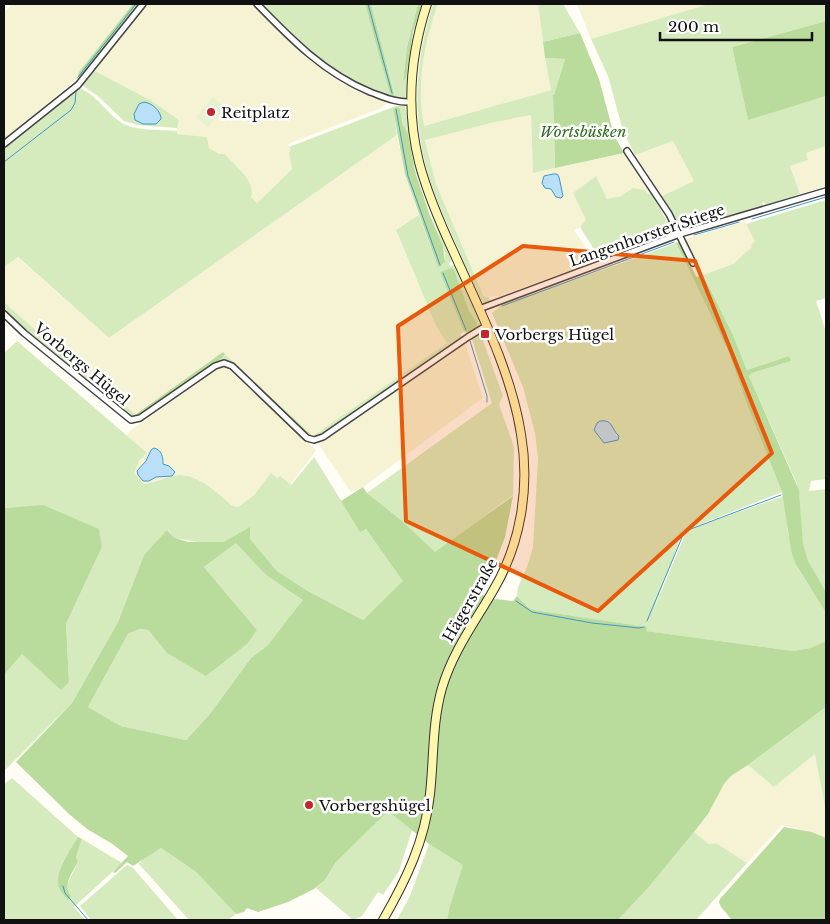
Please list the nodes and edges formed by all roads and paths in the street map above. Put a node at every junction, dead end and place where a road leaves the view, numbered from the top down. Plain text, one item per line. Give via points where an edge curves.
1 (143, 4) edge
2 (257, 4) edge
3 (427, 4) edge
4 (411, 102) junction
5 (4, 144) edge
6 (627, 151) dead end
7 (826, 191) edge
8 (680, 234) junction
9 (693, 263) dead end
10 (479, 309) junction
11 (4, 314) edge
12 (486, 326) junction
13 (382, 920) edge

1 - 5 street via 78,85
2 - 4 street via 303,50 343,79 382,97
3 - 4 main road, Hägerstraße via 414,53
4 - 10 main road, Hägerstraße via 414,135 426,185
6 - 8 street
7 - 8 street, Langenhorster Stiege
8 - 9 street
8 - 10 street, Langenhorster Stiege
10 - 12 main road, Hägerstraße
11 - 12 street, Vorbergs Hügel via 131,420 140,418 224,363 232,366 307,438 314,440
12 - 13 main road, Hägerstraße via 511,391 521,431 525,479 521,518 504,570 460,644 445,680 436,713 430,796 422,837 406,878

